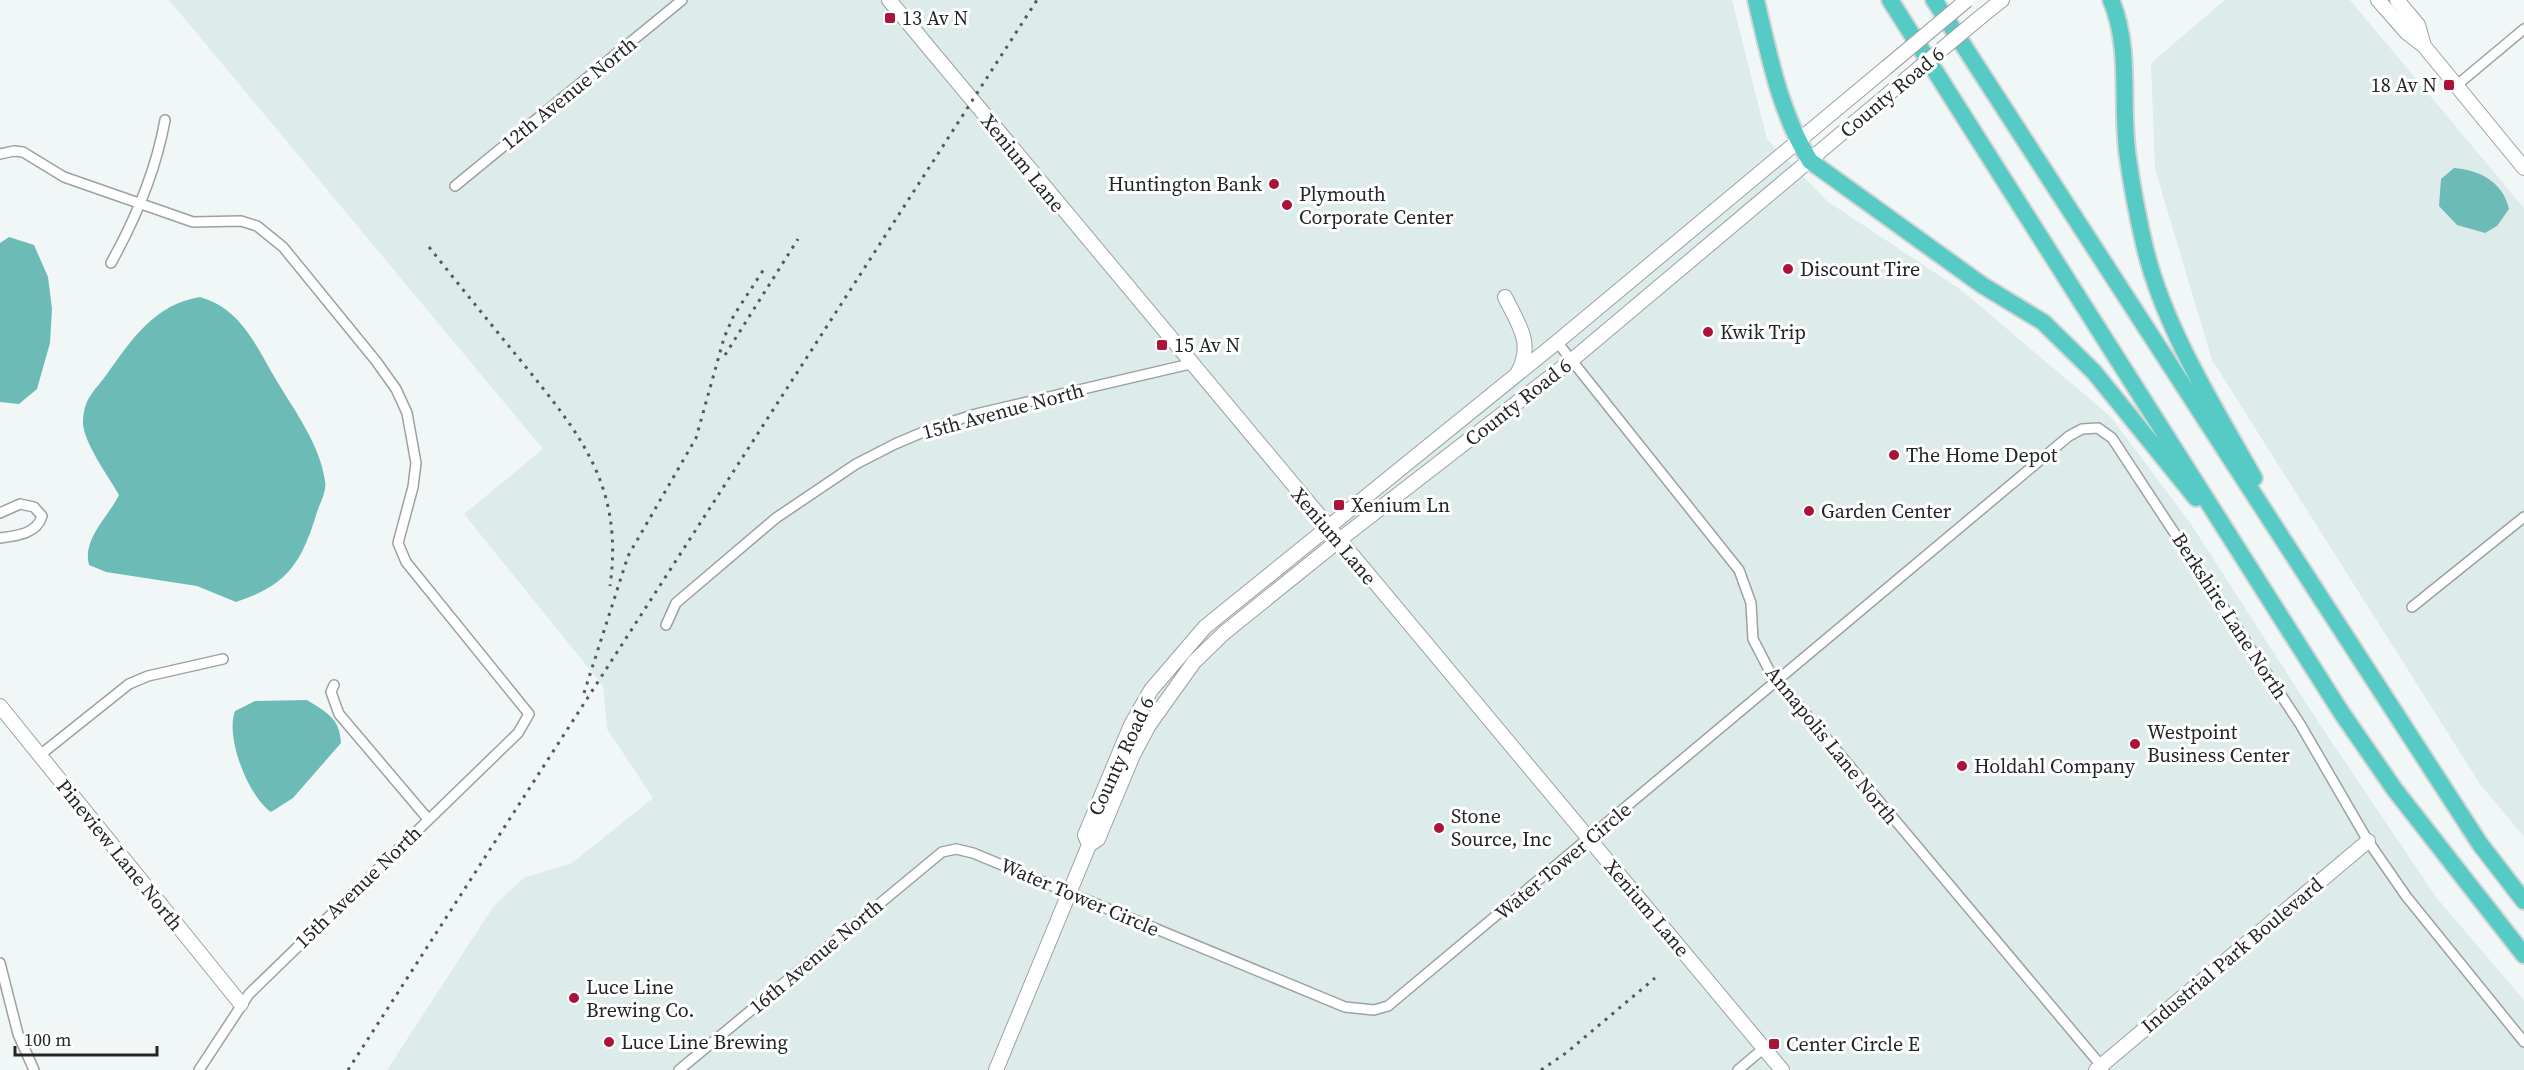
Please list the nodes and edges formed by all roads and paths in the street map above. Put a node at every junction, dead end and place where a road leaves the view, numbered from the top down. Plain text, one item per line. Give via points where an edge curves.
1 (682, 0) edge
2 (889, 0) edge
3 (1756, 0) edge
4 (1890, 0) edge
5 (1934, 0) edge
6 (1967, 0) edge
7 (2002, 0) edge
8 (2111, 0) edge
9 (2378, 0) edge
10 (2397, 0) edge
11 (2524, 29) edge
12 (2424, 45) junction
13 (2457, 85) junction
14 (165, 120) dead end
15 (1798, 142) junction
16 (0, 154) edge
17 (1810, 162) junction
18 (2524, 168) edge
19 (455, 186) dead end
20 (140, 205) junction
21 (111, 263) dead end
22 (1505, 297) dead end
23 (1557, 342) junction
24 (1572, 360) junction
25 (1190, 364) junction
26 (1516, 375) junction
27 (2098, 428) joint
28 (0, 513) edge
29 (2524, 517) edge
30 (1327, 527) junction
31 (2276, 531) junction
32 (0, 538) edge
33 (1338, 541) junction
34 (2253, 572) junction
35 (2412, 607) dead end
36 (666, 625) dead end
37 (223, 659) dead end
38 (1779, 681) junction
39 (334, 685) dead end
40 (0, 706) edge
41 (40, 755) junction
42 (428, 819) junction
43 (1589, 839) junction
44 (2368, 841) junction
45 (1089, 845) junction
46 (956, 849) joint
47 (1070, 893) junction
48 (2524, 901) edge
49 (2524, 955) edge
50 (0, 963) edge
51 (241, 1004) junction
52 (2524, 1042) edge
53 (1764, 1048) junction
54 (2100, 1069) edge
55 (34, 1070) edge
56 (199, 1070) edge
57 (679, 1070) edge
58 (996, 1070) edge
59 (1738, 1070) edge
60 (1782, 1070) edge

1 - 19 street, 12th Avenue North
2 - 25 main road, Xenium Lane
3 - 15 highway via 1774,77
4 - 34 highway
5 - 31 highway
6 - 15 main road, County Road 6, bridge
7 - 17 main road, County Road 6, bridge
8 - 31 highway via 2121,37 2128,156 2145,249 2166,310 2212,404 2268,502
9 - 12 main road via 2407,33
10 - 12 main road via 2418,25
11 - 13 street
12 - 13 main road
13 - 18 main road
14 - 20 street
15 - 17 highway
15 - 23 main road, County Road 6
16 - 20 street via 23,152 64,177
17 - 24 main road, County Road 6
17 - 34 highway via 1982,285 2043,322 2094,372
20 - 21 street
20 - 42 street, 15th Avenue North via 193,222 241,221 257,226 283,247 376,361 407,412 416,463 400,532 400,551 529,714 518,733
22 - 26 main road via 1526,342 1526,355
23 - 24 street, Annapolis Lane North
23 - 26 main road, County Road 6
24 - 33 main road, County Road 6
24 - 38 street, Annapolis Lane North via 1739,570 1751,603 1753,639
25 - 30 main road, Xenium Lane
25 - 36 street, 15th Avenue North via 976,414 895,444 856,464 776,518 676,603
26 - 30 main road, County Road 6
27 - 38 street, Water Tower Circle via 2082,429 2068,436
27 - 44 street, Berkshire Lane North via 2112,438 2207,581 2300,724
28 - 32 street via 20,504 34,507 42,516 30,531
29 - 35 street
30 - 33 main road, Xenium Lane
30 - 45 main road, County Road 6 via 1205,627 1151,690 1107,779 1085,835
31 - 48 highway via 2473,834
33 - 43 main road, Xenium Lane
33 - 45 main road, County Road 6 via 1194,662 1149,725 1098,839
34 - 49 highway via 2395,790
37 - 41 street via 147,675 129,684
38 - 43 street, Water Tower Circle
38 - 54 street, Annapolis Lane North
39 - 42 street via 331,692 339,714
40 - 41 main road, Pineview Lane North
41 - 51 main road, Pineview Lane North
42 - 51 street, 15th Avenue North
43 - 47 street, Water Tower Circle via 1401,998 1374,1010 1345,1007
43 - 53 main road, Xenium Lane
44 - 52 street, Berkshire Lane North via 2406,896
44 - 54 main road, Industrial Park Boulevard
45 - 47 main road, County Road 6
46 - 47 street, Water Tower Circle via 973,852
46 - 57 street, 16th Avenue North via 942,852
47 - 58 main road, County Road 6
50 - 55 street via 18,1034
51 - 56 street, 15th Avenue North
53 - 59 street
53 - 60 main road, Xenium Lane

